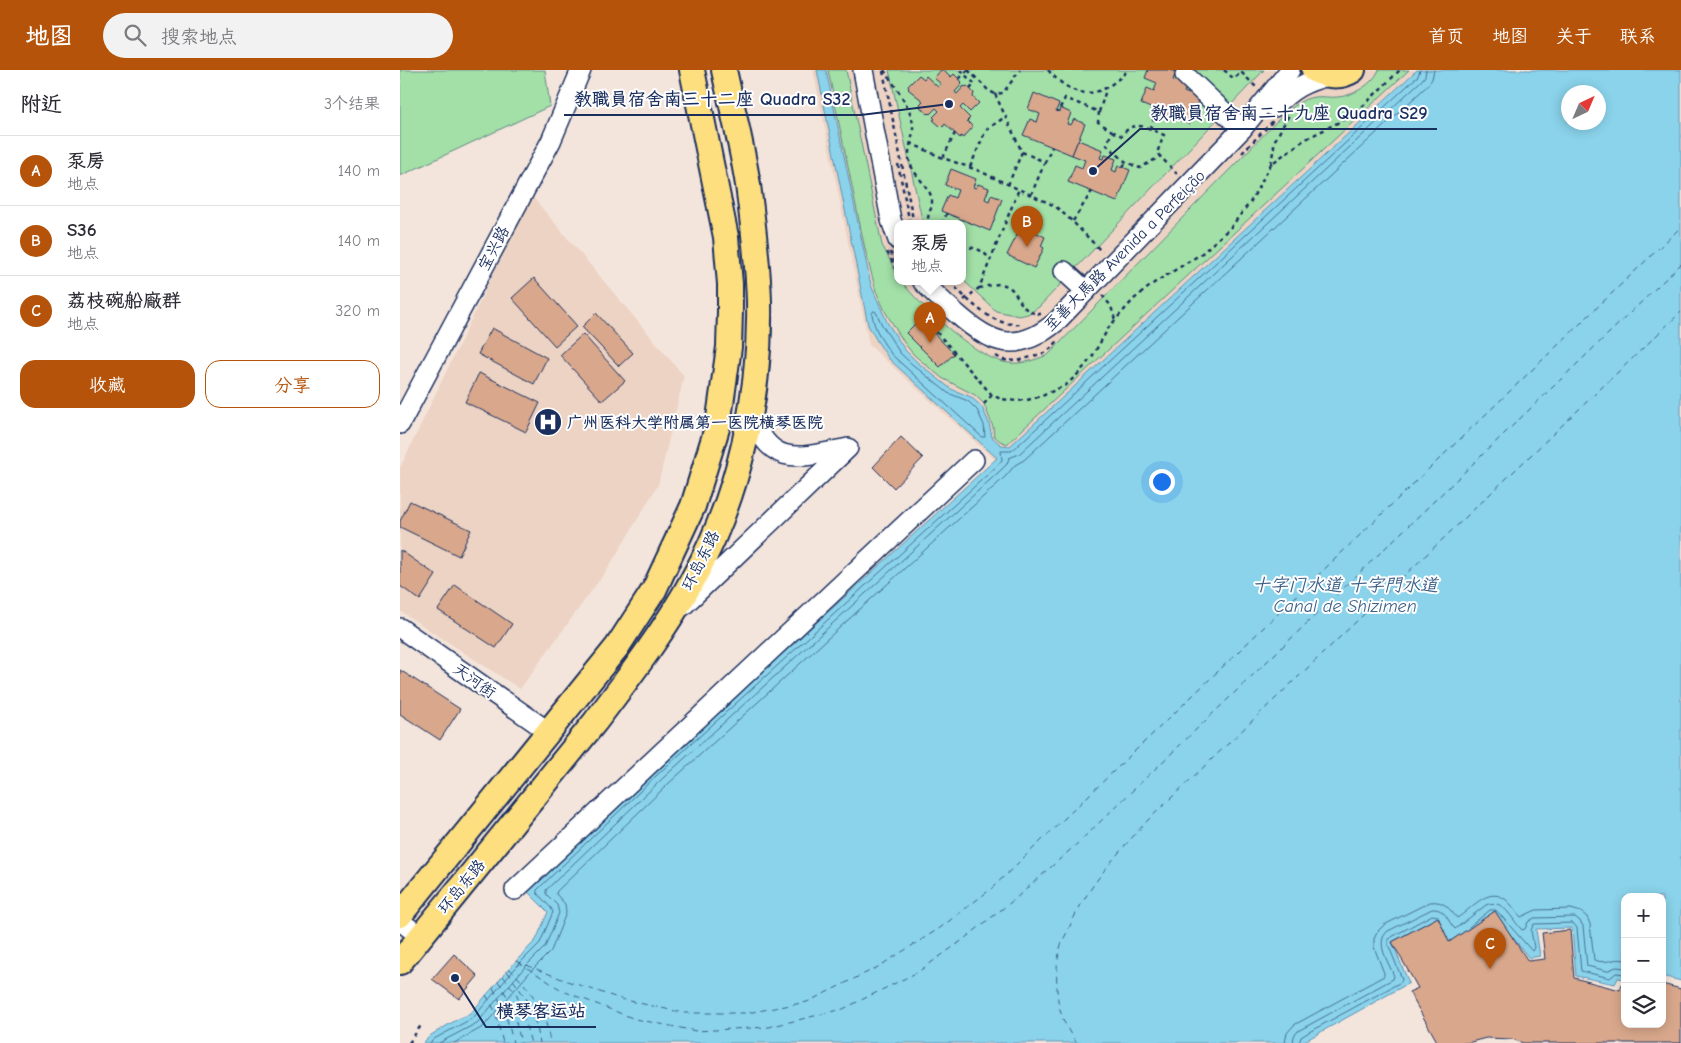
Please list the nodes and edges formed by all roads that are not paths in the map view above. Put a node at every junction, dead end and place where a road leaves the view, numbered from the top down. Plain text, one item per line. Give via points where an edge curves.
1 (582, 70) edge
2 (692, 70) edge
3 (724, 70) edge
4 (863, 70) edge
5 (867, 70) edge
6 (1290, 70) edge
7 (1353, 70) edge
8 (1321, 73) edge
9 (1186, 75) dead end
10 (1242, 129) junction
11 (894, 227) edge
12 (1064, 271) dead end
13 (928, 285) edge
14 (1089, 288) junction
15 (751, 412) junction
16 (400, 424) edge
17 (974, 460) dead end
18 (666, 623) junction
19 (400, 628) edge
20 (549, 732) junction
21 (515, 890) dead end
22 (400, 915) edge
23 (400, 921) edge
24 (420, 936) junction
25 (400, 962) edge

1 - 16 street, 宝兴路 via 551,141
2 - 20 main road, 环岛东路 via 726,237 730,284 729,347 718,425 693,506 654,590 617,647
3 - 15 main road, 环岛东路 via 747,184 755,247 759,302
4 - 5 street
4 - 11 street
6 - 10 street, 至善大馬路 Avenida a Perfeição
7 - 8 main road via 1339,76
8 - 10 street, 至善大馬路 Avenida a Perfeição via 1294,88 1270,111
9 - 10 street
10 - 14 street, 至善大馬路 Avenida a Perfeição
12 - 14 street
13 - 14 street, 至善大馬路 Avenida a Perfeição via 960,303 981,334 1010,342 1022,341 1046,331
15 - 18 main road, 环岛东路 via 737,470 712,540
15 - 18 street via 756,429 775,451 801,455 848,448
17 - 21 street
18 - 24 main road, 环岛东路 via 595,722
19 - 20 street, 天河街
20 - 22 main road, 环岛东路
23 - 24 street
24 - 25 main road, 环岛东路

